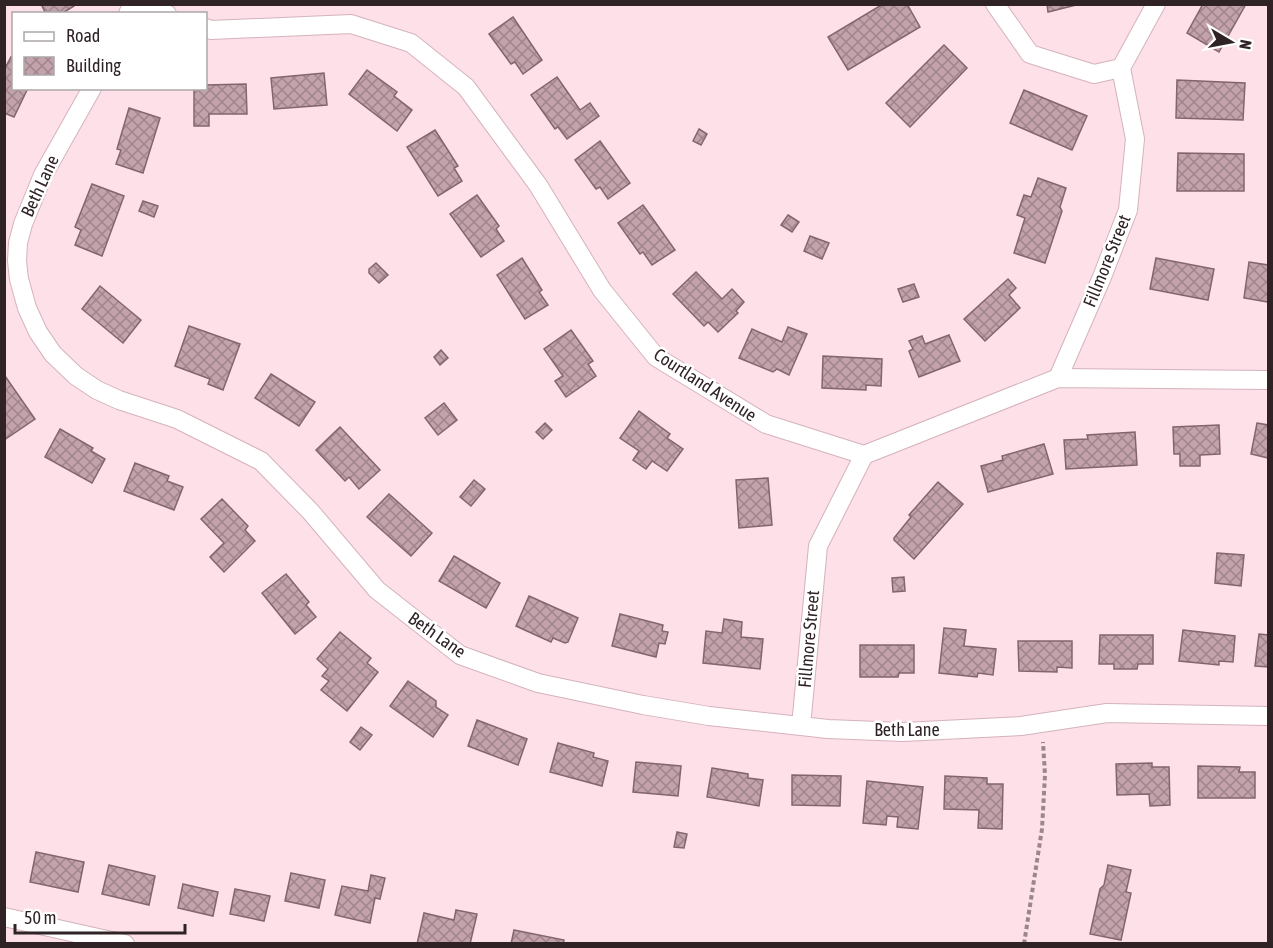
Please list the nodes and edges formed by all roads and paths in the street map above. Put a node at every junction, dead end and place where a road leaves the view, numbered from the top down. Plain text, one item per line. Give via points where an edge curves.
1 (143, 4) edge
2 (995, 4) edge
3 (1156, 4) edge
4 (162, 12) edge
5 (207, 28) edge
6 (1121, 68) junction
7 (91, 90) edge
8 (1058, 378) junction
9 (1269, 380) edge
10 (864, 455) junction
11 (1269, 716) edge
12 (1042, 723) junction
13 (801, 726) junction
14 (4, 916) edge
15 (125, 944) edge
16 (1024, 944) edge

1 - 4 street
2 - 6 street via 1030,54 1094,74
3 - 6 street
5 - 10 street, Courtland Avenue via 351,24 411,43 466,87 538,184 602,290 656,357 766,424
6 - 8 street, Fillmore Street via 1135,139 1128,210
7 - 13 street, Beth Lane via 30,203 20,233 17,261 27,308 38,332 53,354 76,376 111,397 177,419 261,461 310,511 377,590 460,655 538,684 709,716
8 - 9 street
8 - 10 street
10 - 13 street, Fillmore Street via 818,546
11 - 12 street, Beth Lane via 1107,712
12 - 13 street, Beth Lane via 903,732
12 - 16 path via 1042,829
14 - 15 street

